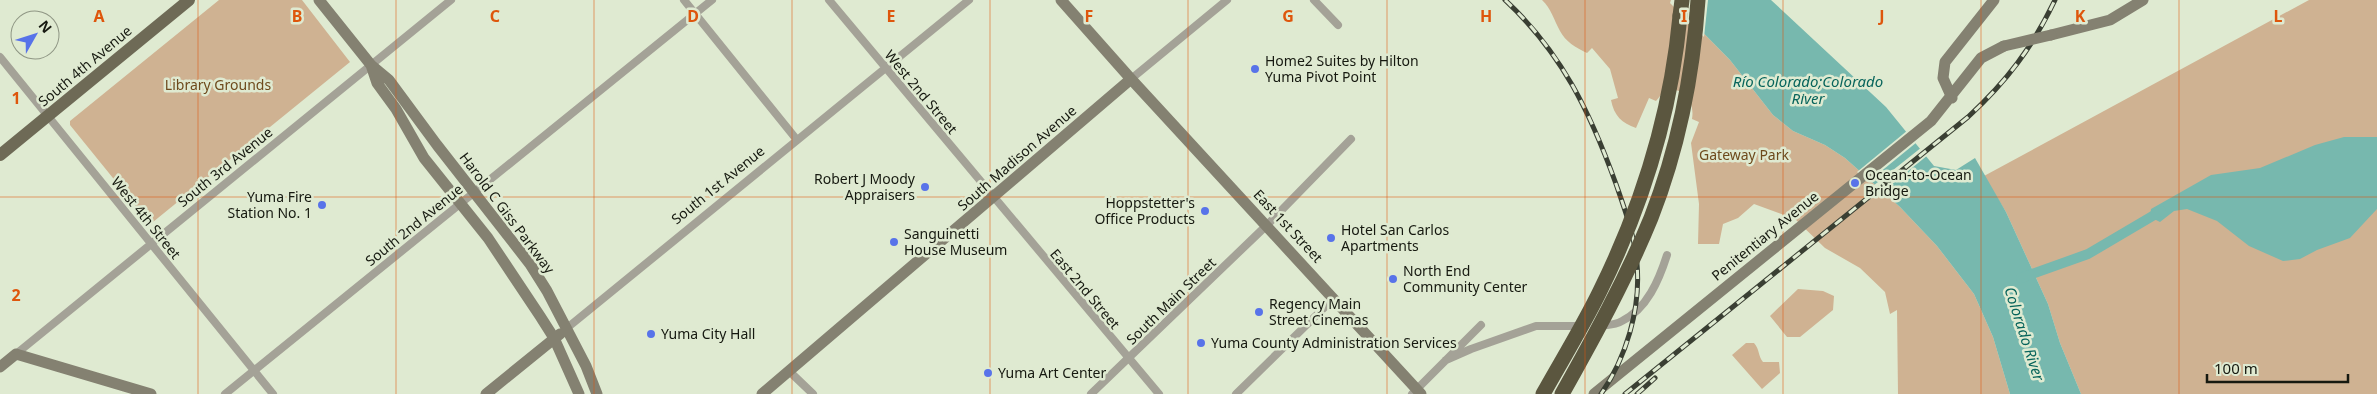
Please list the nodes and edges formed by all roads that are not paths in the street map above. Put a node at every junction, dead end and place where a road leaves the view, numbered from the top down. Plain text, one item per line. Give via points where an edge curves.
1 (189, 0) edge
2 (319, 0) edge
3 (451, 0) edge
4 (684, 0) edge
5 (712, 0) edge
6 (829, 0) edge
7 (969, 0) edge
8 (1061, 0) edge
9 (1227, 0) edge
10 (1314, 0) edge
11 (1682, 0) edge
12 (1698, 0) edge
13 (1994, 0) edge
14 (2143, 0) edge
15 (695, 14) junction
16 (1338, 25) dead end
17 (0, 57) edge
18 (371, 65) junction
19 (884, 68) junction
20 (1131, 79) junction
21 (1952, 98) junction
22 (48, 116) junction
23 (1351, 139) dead end
24 (796, 140) junction
25 (0, 155) edge
26 (475, 191) junction
27 (994, 199) junction
28 (461, 203) junction
29 (1267, 225) junction
30 (151, 243) junction
31 (1667, 255) dead end
32 (1334, 298) junction
33 (1481, 325) dead end
34 (567, 328) junction
35 (554, 338) junction
36 (16, 354) junction
37 (1128, 359) junction
38 (1446, 360) junction
39 (0, 367) edge
40 (254, 369) junction
41 (789, 371) junction
42 (1416, 393) edge
43 (151, 394) edge
44 (225, 394) edge
45 (274, 394) edge
46 (486, 394) edge
47 (579, 394) edge
48 (597, 394) edge
49 (762, 394) edge
50 (813, 394) edge
51 (1091, 394) edge
52 (1159, 394) edge
53 (1236, 394) edge
54 (1543, 394) edge
55 (1562, 394) edge
56 (1594, 394) edge

1 - 22 main road, South 4th Avenue
2 - 18 street, Harold C Giss Parkway
3 - 18 street, South 3rd Avenue
4 - 15 street
5 - 15 street, South 2nd Avenue
6 - 19 street, West 2nd Street
7 - 19 street, South 1st Avenue
8 - 20 street, East 1st Street
9 - 20 street
10 - 16 street
11 - 54 highway, bridge via 1668,98 1635,213 1600,292
12 - 55 highway, bridge via 1684,104 1652,216 1619,289
13 - 21 street via 1945,62 1943,80
14 - 21 street, Penitentiary Avenue, bridge via 2110,20 2004,46 1981,58
15 - 24 street
15 - 26 street, South 2nd Avenue
17 - 22 street, West 4th Street
18 - 26 street, Harold C Giss Parkway via 390,80
18 - 28 street, Harold C Giss Parkway via 377,83 424,158
18 - 30 street, South 3rd Avenue
19 - 24 street, South 1st Avenue
19 - 27 street, West 2nd Street
20 - 27 street, South Madison Avenue
20 - 29 street, East 1st Street
21 - 56 street, Penitentiary Avenue via 1931,122
22 - 25 main road, South 4th Avenue
22 - 30 street, West 4th Street
23 - 29 street, South Main Street
24 - 34 street, South 1st Avenue
26 - 28 street, South 2nd Avenue
26 - 34 street, Harold C Giss Parkway via 530,264
27 - 37 street, East 2nd Street
27 - 41 street, South Madison Avenue
28 - 35 street, Harold C Giss Parkway via 518,281
28 - 40 street, South 2nd Avenue
29 - 32 street, East 1st Street
29 - 37 street, South Main Street
30 - 36 street, South 3rd Avenue
30 - 40 street, West 4th Street
31 - 38 street via 1644,305 1622,322 1599,326 1536,326
32 - 42 street, East 1st Street
32 - 53 street
33 - 38 street
34 - 35 street, South 1st Avenue
34 - 48 street, Harold C Giss Parkway
35 - 46 street, South 1st Avenue
35 - 47 street, Harold C Giss Parkway
36 - 39 street
36 - 43 street
37 - 51 street, South Main Street
37 - 52 street, East 2nd Street
38 - 42 street
40 - 44 street, South 2nd Avenue
40 - 45 street, West 4th Street
41 - 49 street, South Madison Avenue
41 - 50 street

